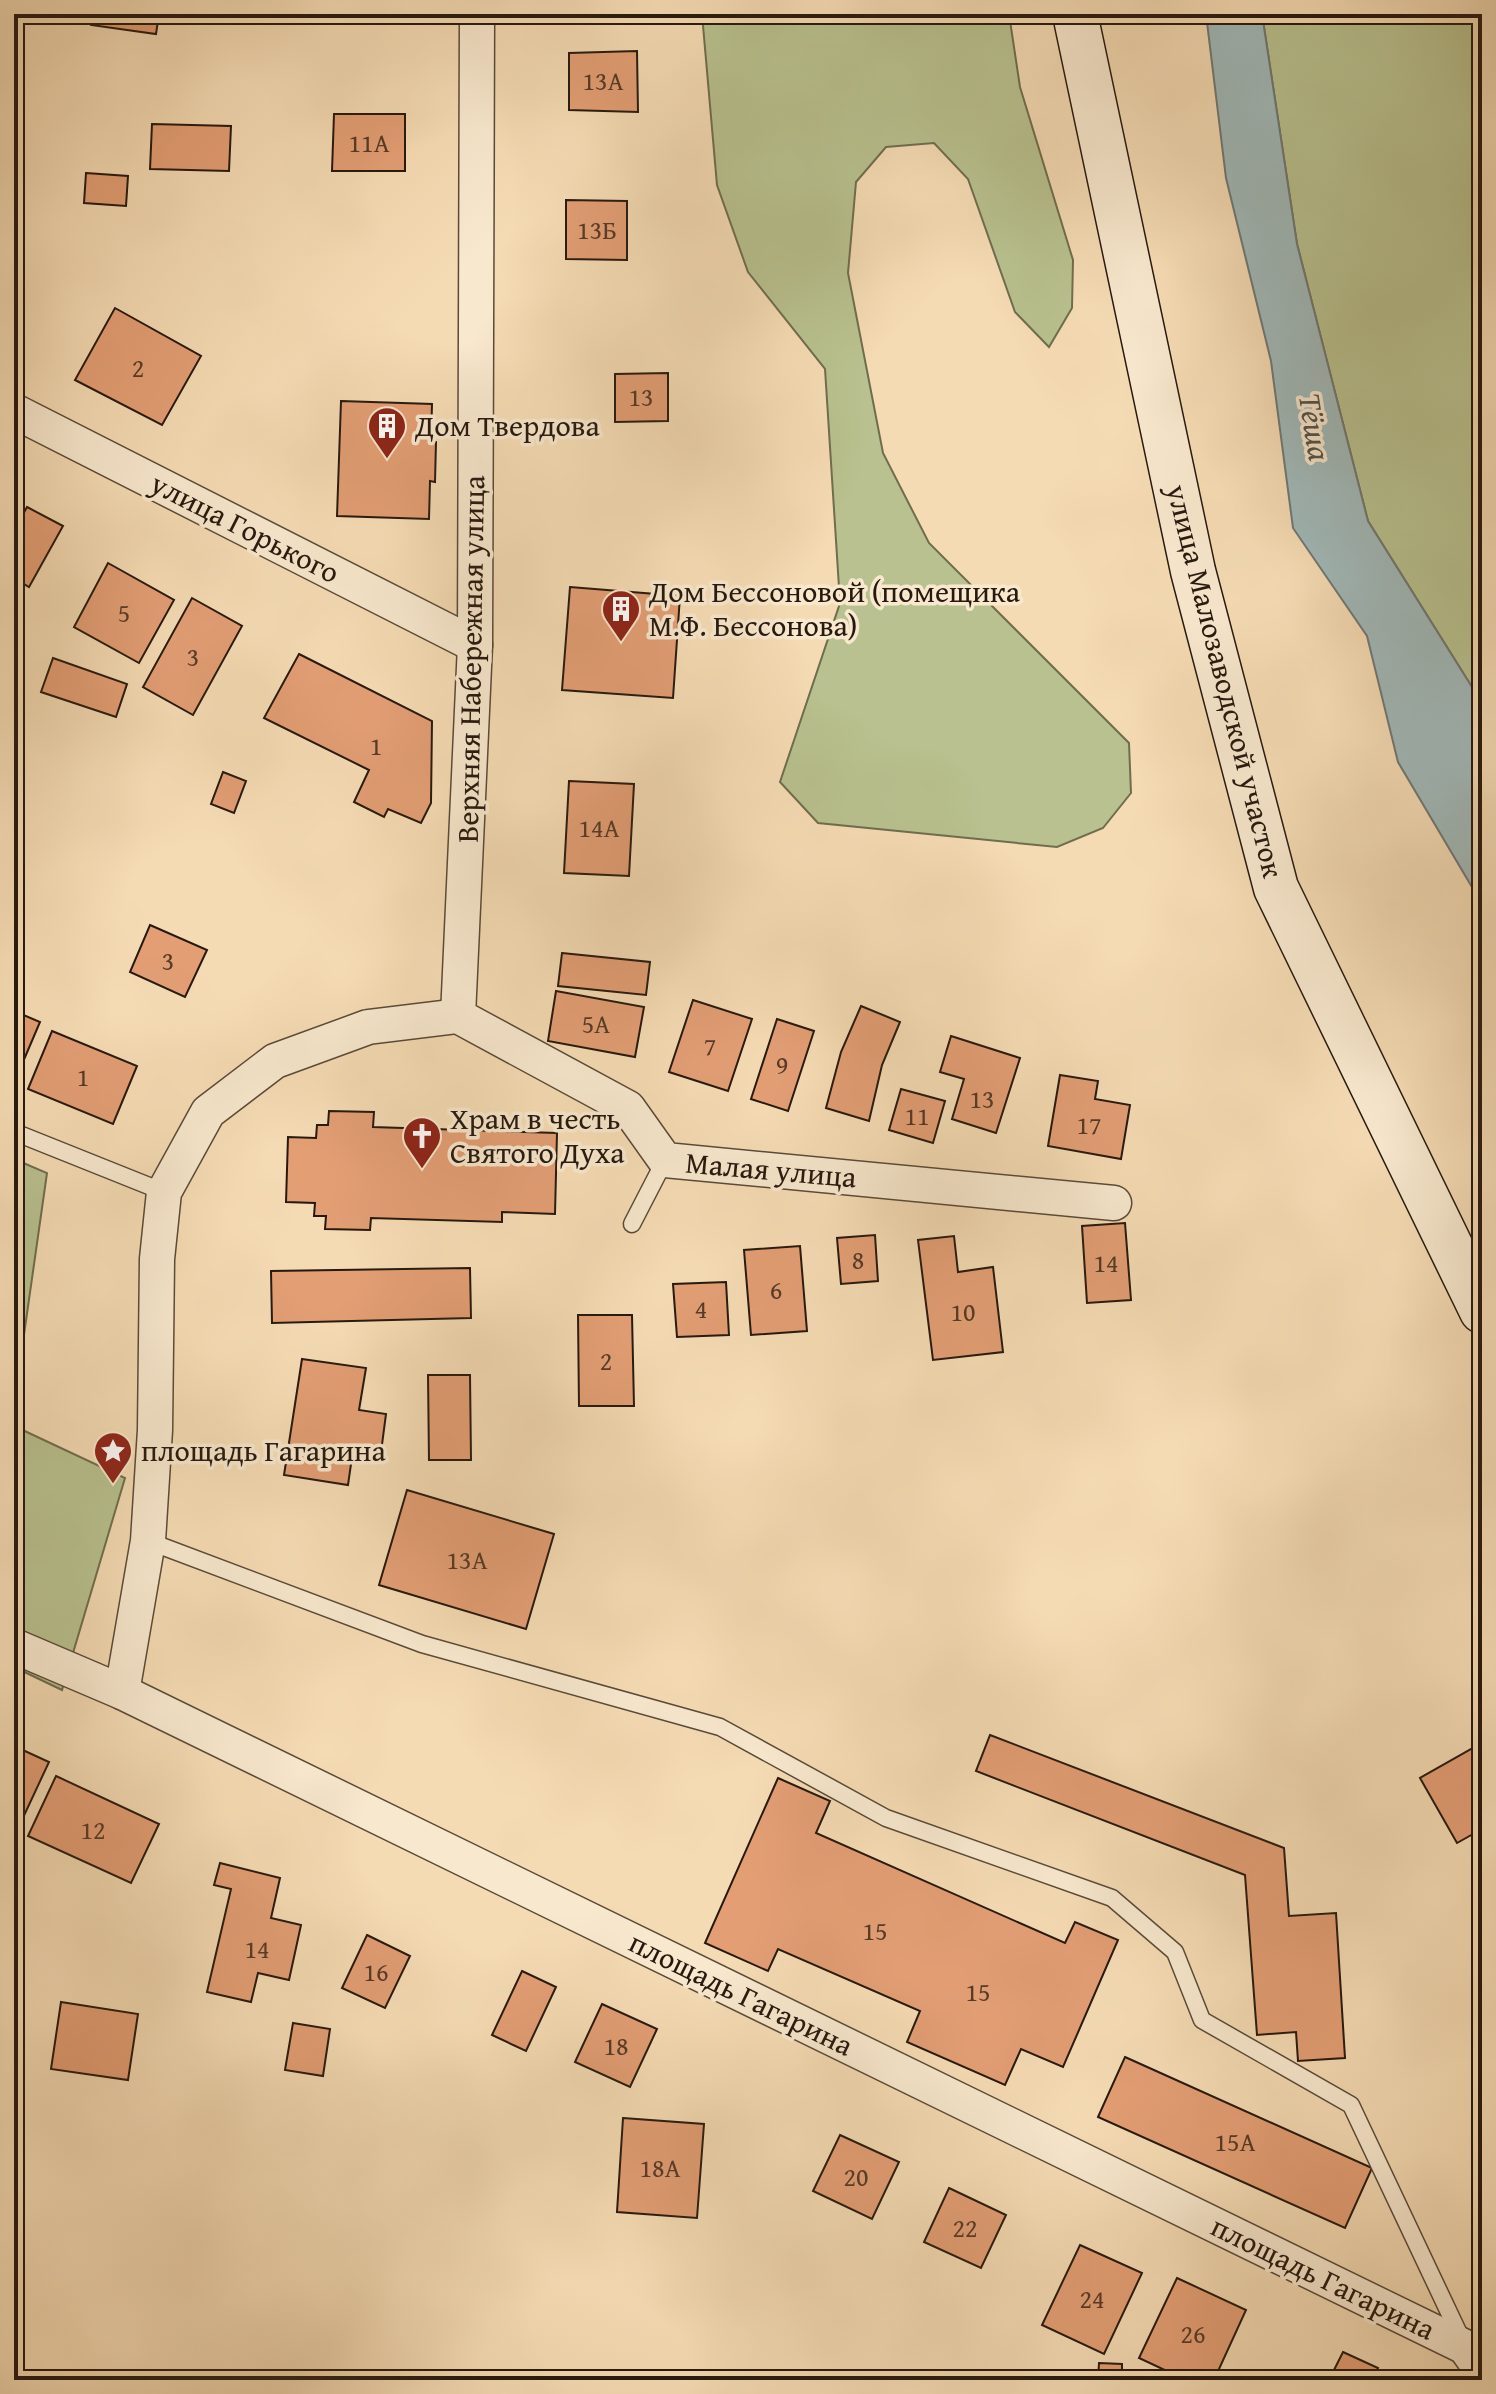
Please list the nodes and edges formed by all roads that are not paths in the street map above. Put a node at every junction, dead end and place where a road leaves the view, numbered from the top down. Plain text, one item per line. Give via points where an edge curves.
1 (477, 14) edge
2 (1075, 14) edge
3 (14, 411) edge
4 (475, 645) junction
5 (458, 1016) junction
6 (14, 1132) edge
7 (665, 1160) junction
8 (164, 1192) junction
9 (1114, 1203) dead end
10 (632, 1224) dead end
11 (1482, 1311) edge
12 (148, 1541) junction
13 (14, 1646) edge
14 (122, 1692) junction
15 (1474, 2359) edge

1 - 4 street, Верхняя Набережная улица
2 - 11 street, улица Малозаводской участок via 1193,571 1276,888
3 - 4 street, улица Горького
4 - 5 street, Верхняя Набережная улица
5 - 7 street, Малая улица via 628,1108
5 - 8 street via 368,1027 275,1061 208,1112
6 - 8 lane
7 - 9 street, Малая улица
7 - 10 lane
8 - 12 street
12 - 14 street
12 - 15 lane via 422,1644 720,1727 886,1818 1112,1898 1175,1952 1202,2020 1351,2105
13 - 14 street, площадь Гагарина
14 - 15 street, площадь Гагарина

